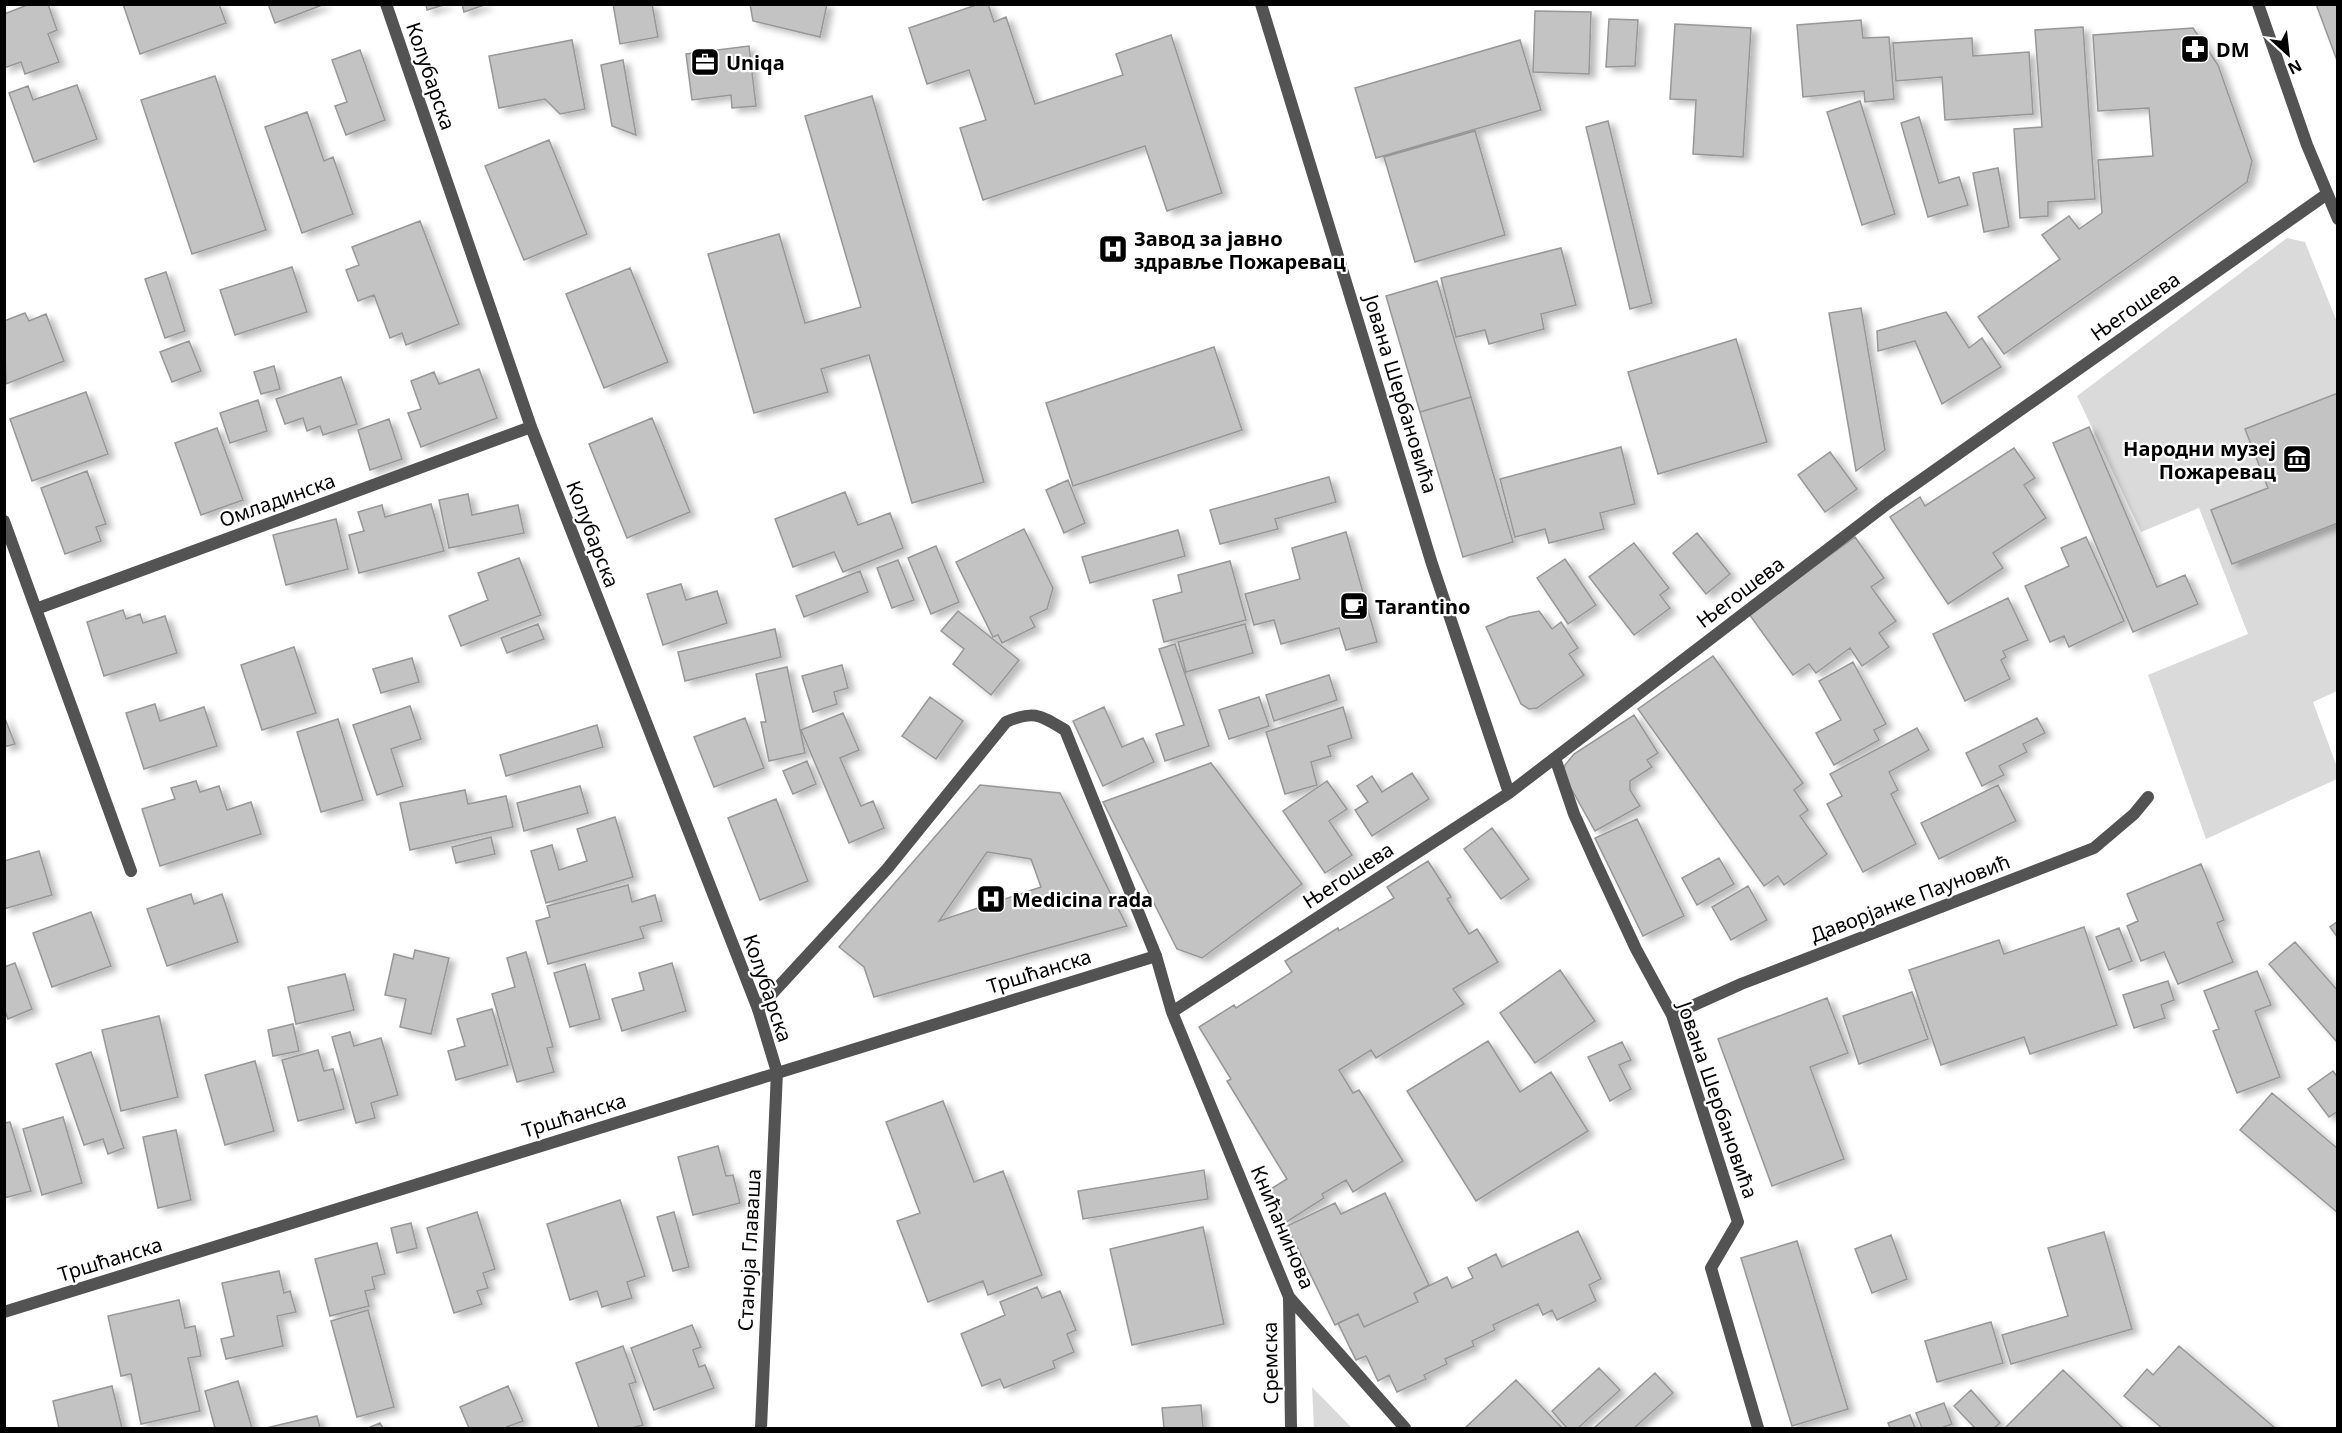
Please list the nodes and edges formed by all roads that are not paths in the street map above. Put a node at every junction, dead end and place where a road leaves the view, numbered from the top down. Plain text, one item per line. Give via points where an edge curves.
1 (386, 4) edge
2 (1261, 4) edge
3 (2258, 4) edge
4 (2327, 194) junction
5 (2337, 219) edge
6 (531, 427) junction
7 (4, 521) edge
8 (36, 609) junction
9 (1555, 758) junction
10 (1509, 793) junction
11 (2148, 797) dead end
12 (130, 871) dead end
13 (1156, 956) junction
14 (758, 1010) junction
15 (1172, 1012) junction
16 (1672, 1015) junction
17 (777, 1072) junction
18 (1289, 1297) junction
19 (4, 1312) edge
20 (761, 1428) edge
21 (1291, 1428) edge
22 (1405, 1428) edge
23 (1758, 1428) edge

1 - 6 street, Колубарска
2 - 10 street, Јована Шербановића via 1432,564
3 - 4 street
4 - 5 street
4 - 9 street, Његошева via 1887,504
6 - 8 street, Омладинска
6 - 14 street, Колубарска
7 - 8 street
8 - 12 street
9 - 10 street, Његошева
9 - 16 street, Јована Шербановића via 1596,863
10 - 15 street, Његошева
11 - 16 street, Даворјанке Пауновић via 2094,848 1741,984
13 - 14 street, Книћанинова via 1065,730 1041,715 1023,715 1006,722 887,869
13 - 15 street, Книћанинова
13 - 17 street, Тршћанска
14 - 17 street, Колубарска
15 - 18 street, Книћанинова
16 - 23 street, Јована Шербановића via 1738,1222 1711,1268
17 - 19 street, Тршћанска
17 - 20 street, Станоја Главаша
18 - 21 street, Сремска
18 - 22 street, Книћанинова

